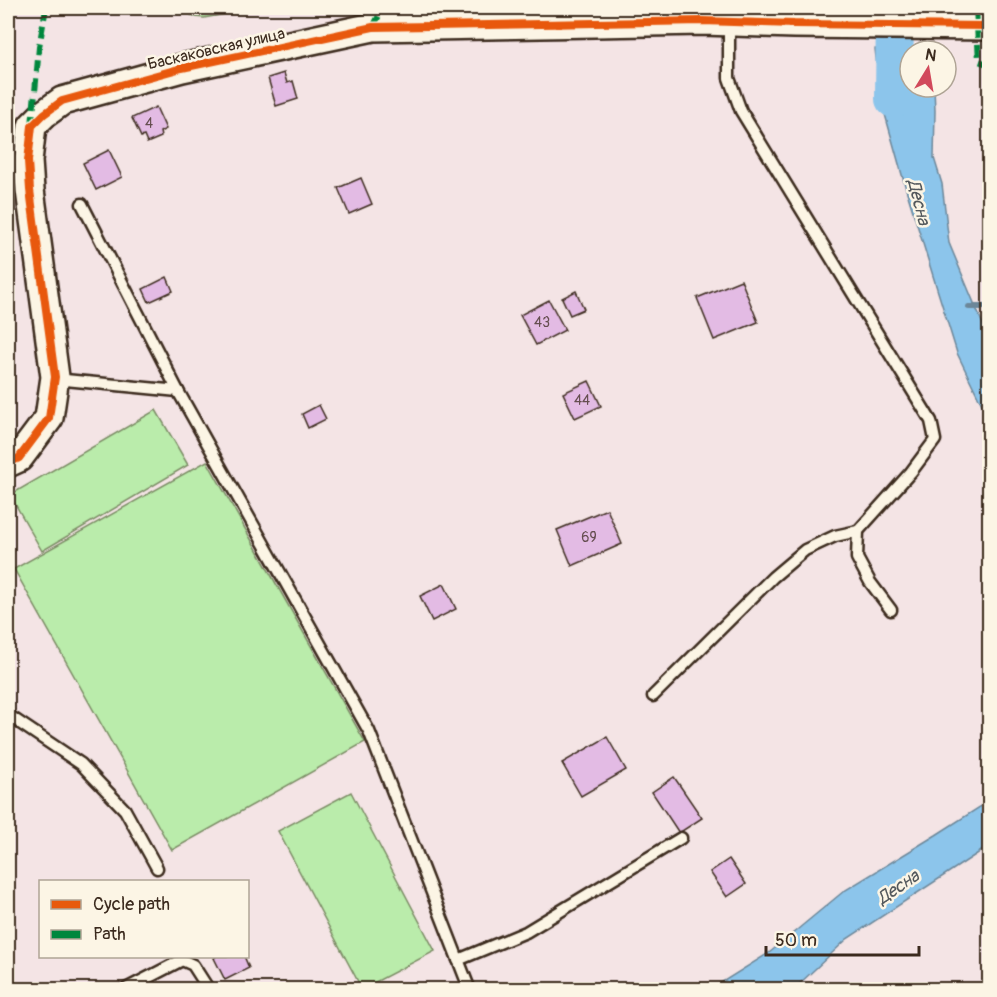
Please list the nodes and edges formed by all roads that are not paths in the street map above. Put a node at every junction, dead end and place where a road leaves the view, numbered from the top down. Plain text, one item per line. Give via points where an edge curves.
1 (729, 22) junction
2 (990, 26) edge
3 (82, 204) dead end
4 (55, 379) junction
5 (178, 391) junction
6 (8, 463) edge
7 (858, 531) junction
8 (891, 610) dead end
9 (653, 696) dead end
10 (8, 715) edge
11 (681, 838) dead end
12 (157, 867) dead end
13 (458, 960) junction
14 (468, 985) dead end
15 (124, 990) edge
16 (209, 990) edge

1 - 2 street, Баскаковская улица
1 - 4 street, Баскаковская улица via 373,27 182,68 62,101 33,126 28,161
1 - 7 lane via 729,78 741,111 931,421 935,440
3 - 5 lane
4 - 5 lane
4 - 6 street, Баскаковская улица via 48,418 19,458
5 - 13 lane via 369,731
7 - 8 lane via 857,558
7 - 9 lane via 835,536 805,550
10 - 12 lane via 81,764 125,810
11 - 13 lane via 526,932
13 - 14 lane
15 - 16 lane via 182,960 194,965

